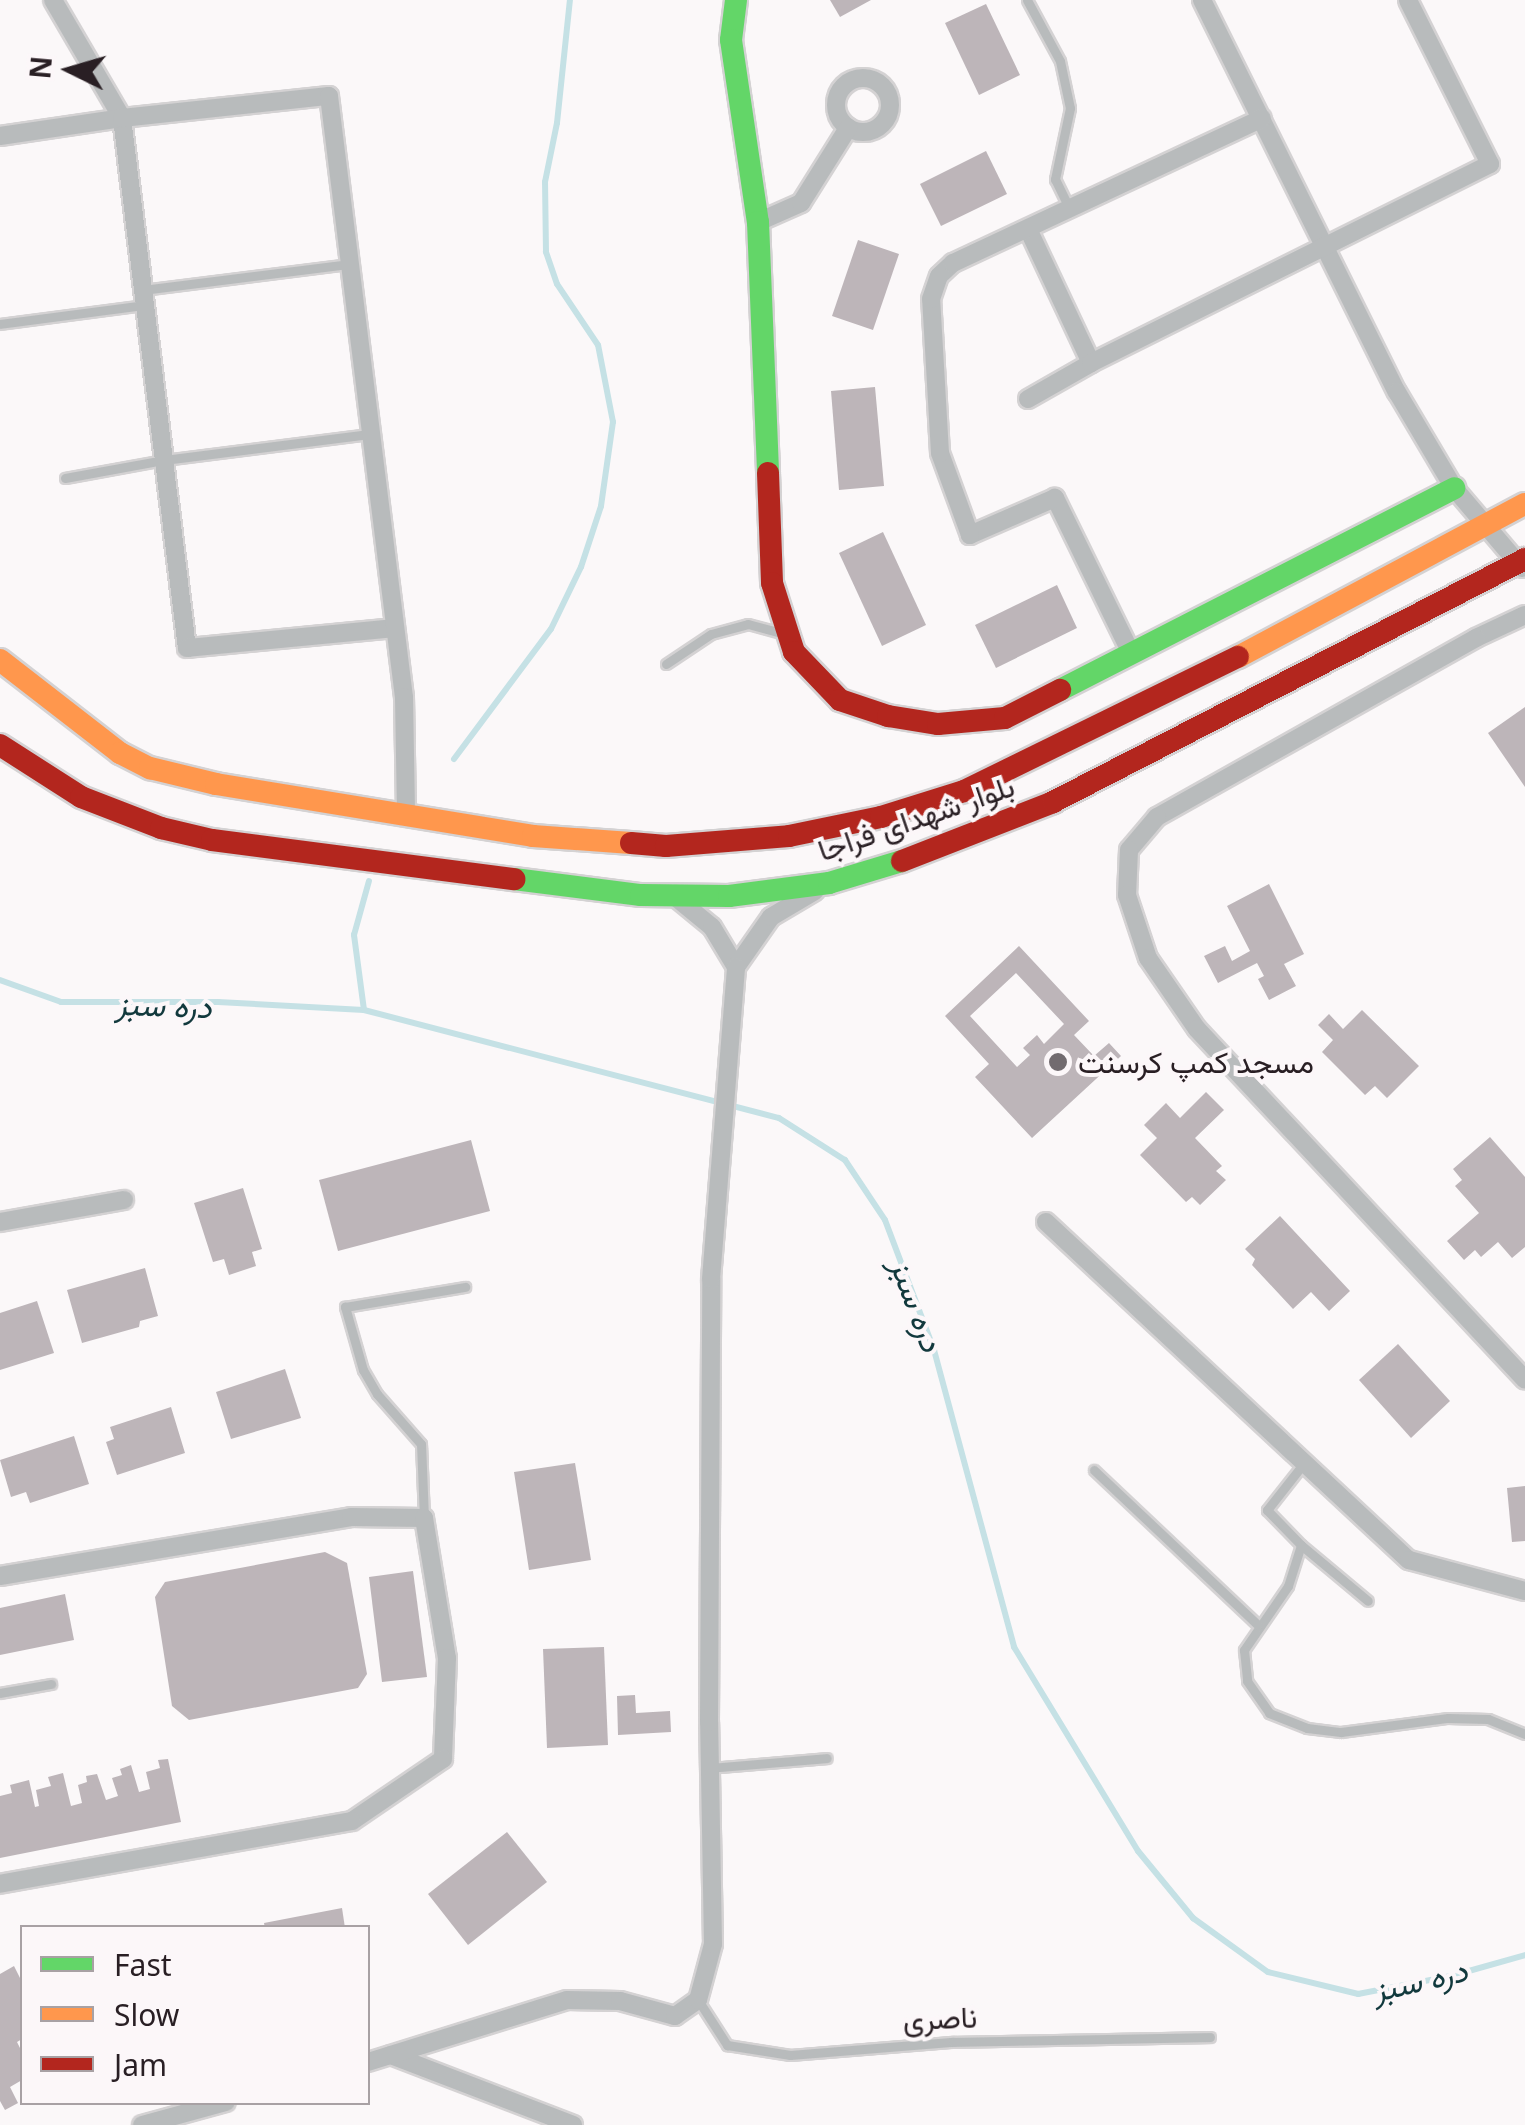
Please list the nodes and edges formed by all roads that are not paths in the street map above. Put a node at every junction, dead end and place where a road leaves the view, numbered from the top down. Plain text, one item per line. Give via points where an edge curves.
1 (53, 0) edge
2 (736, 0) edge
3 (1027, 0) edge
4 (1202, 0) edge
5 (1408, 0) edge
6 (122, 118) junction
7 (1262, 118) junction
8 (0, 128) edge
9 (848, 128) dead end
10 (0, 136) edge
11 (1070, 210) junction
12 (758, 222) junction
13 (1030, 230) junction
14 (1326, 248) junction
15 (349, 264) junction
16 (144, 297) junction
17 (0, 324) edge
18 (1091, 363) junction
19 (1028, 399) dead end
20 (369, 434) junction
21 (164, 460) junction
22 (65, 478) dead end
23 (1454, 488) junction
24 (1525, 504) edge
25 (1485, 525) junction
26 (1523, 565) edge
27 (1525, 615) edge
28 (394, 628) junction
29 (788, 636) junction
30 (1131, 653) junction
31 (0, 660) edge
32 (666, 664) dead end
33 (0, 745) edge
34 (406, 816) junction
35 (829, 883) junction
36 (673, 895) junction
37 (736, 967) junction
38 (124, 1200) dead end
39 (0, 1222) edge
40 (1046, 1222) dead end
41 (465, 1287) dead end
42 (1525, 1380) edge
43 (1304, 1463) junction
44 (1094, 1470) dead end
45 (424, 1518) junction
46 (1301, 1545) junction
47 (0, 1576) edge
48 (1525, 1592) edge
49 (1368, 1601) dead end
50 (1258, 1625) junction
51 (51, 1684) dead end
52 (0, 1694) edge
53 (1525, 1734) edge
54 (827, 1758) dead end
55 (710, 1768) junction
56 (0, 1884) edge
57 (698, 2000) junction
58 (1210, 2037) dead end
59 (391, 2055) junction
60 (370, 2061) edge
61 (215, 2105) edge
62 (142, 2125) edge
63 (574, 2125) edge

1 - 6 street
2 - 12 main road via 731,40
3 - 11 lane via 1060,61 1070,108 1055,179
4 - 7 street
5 - 14 street via 1490,164
6 - 10 street
6 - 15 street via 329,96
6 - 16 street
7 - 11 street
7 - 14 street
8 - 10 street
9 - 12 street via 801,203
11 - 13 street
12 - 29 main road via 772,583
13 - 18 street
13 - 30 street via 939,276 931,299 931,358 940,453 970,534 1054,498
14 - 18 street
14 - 23 street via 1397,392
15 - 16 lane
15 - 20 street
16 - 17 lane
16 - 21 street
18 - 19 street
20 - 21 lane
20 - 28 street
21 - 22 lane
21 - 28 street via 187,648
23 - 25 street
23 - 30 main road
24 - 25 main road, بلوار شهدای فراجا
25 - 26 street
25 - 34 main road, بلوار شهدای فراجا via 1152,704 964,791 882,817 789,836 666,846 533,836
26 - 35 main road, بلوار شهدای فراجا via 1052,802
27 - 42 street via 1157,817 1128,850 1127,895 1148,958 1197,1029
28 - 34 street via 404,697
29 - 30 main road via 794,652 840,700 938,724 1005,718
29 - 32 lane via 748,624 711,634
31 - 34 main road, بلوار شهدای فراجا via 150,768
33 - 36 main road, بلوار شهدای فراجا via 81,798 212,840
35 - 36 main road, بلوار شهدای فراجا via 729,896
35 - 37 street via 771,917
36 - 37 street via 712,928
37 - 55 street via 711,1279
38 - 39 street
40 - 43 street
41 - 45 lane via 345,1306 363,1370 421,1444
43 - 46 lane via 1267,1510
43 - 48 street via 1409,1560
44 - 50 lane
45 - 47 street via 351,1517
45 - 56 street via 447,1658 443,1759 352,1821
46 - 49 lane
46 - 50 lane via 1288,1586
50 - 53 lane via 1244,1650 1247,1682 1269,1713 1306,1728 1341,1732 1448,1718 1488,1719
51 - 52 lane
54 - 55 lane
55 - 57 street via 714,1944
57 - 58 lane, ناصری via 727,2045 790,2055 953,2042
57 - 59 street via 676,2016 620,2001 567,2000
59 - 60 street
59 - 63 street
61 - 62 street

